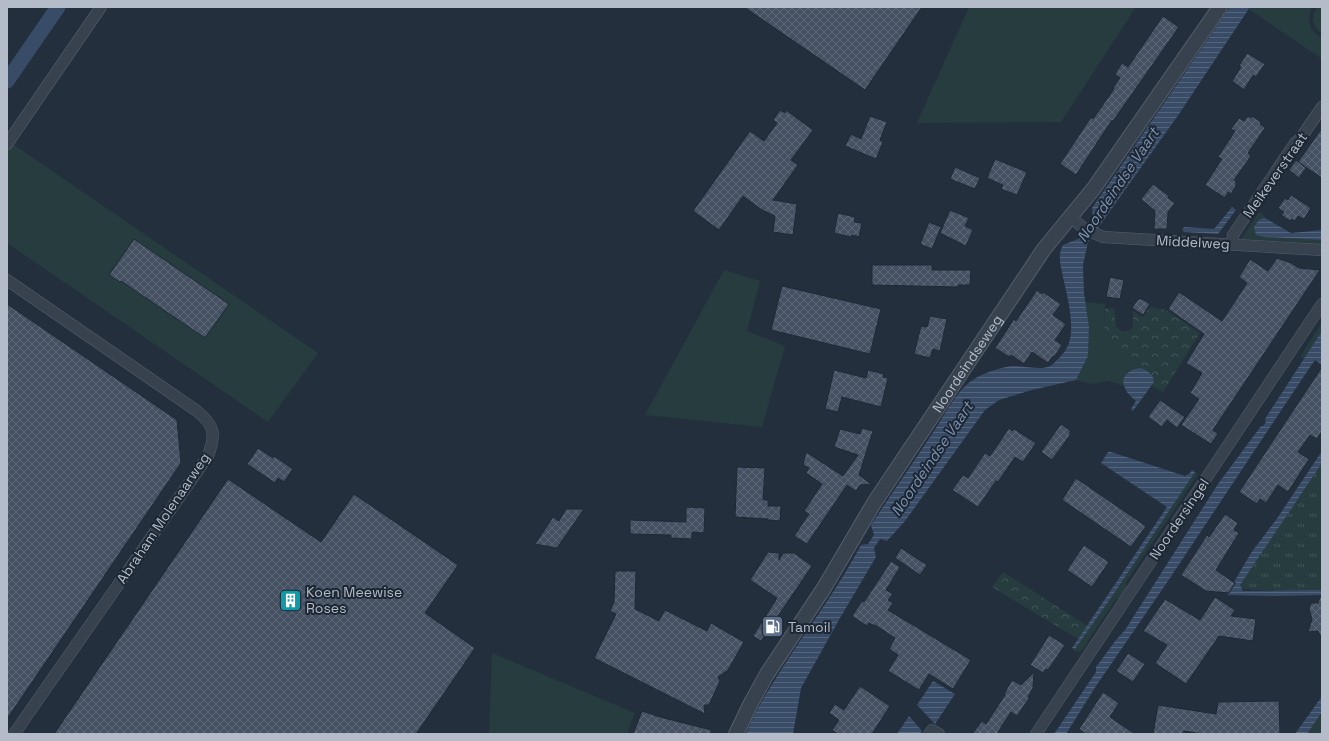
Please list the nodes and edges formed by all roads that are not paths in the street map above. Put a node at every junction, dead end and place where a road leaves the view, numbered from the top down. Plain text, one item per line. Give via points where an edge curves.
1 (101, 7) edge
2 (1220, 7) edge
3 (1322, 107) edge
4 (7, 144) edge
5 (1070, 217) junction
6 (1232, 244) junction
7 (1322, 250) edge
8 (7, 280) edge
9 (1322, 304) edge
10 (14, 734) edge
11 (736, 734) edge
12 (929, 734) edge
13 (939, 734) edge
14 (1036, 734) edge

1 - 4 street
2 - 5 street, Noordeindseweg via 1094,188
3 - 6 street, Meikeverstraat via 1233,234
5 - 6 street, Middelweg via 1103,237
5 - 11 street, Noordeindseweg via 1044,249 874,503 831,577 767,674
6 - 7 street, Middelweg
8 - 10 street, Abraham Molenaarweg via 197,411 208,420 213,433 208,456
9 - 14 street, Noordersingel
12 - 13 street via 932,730

